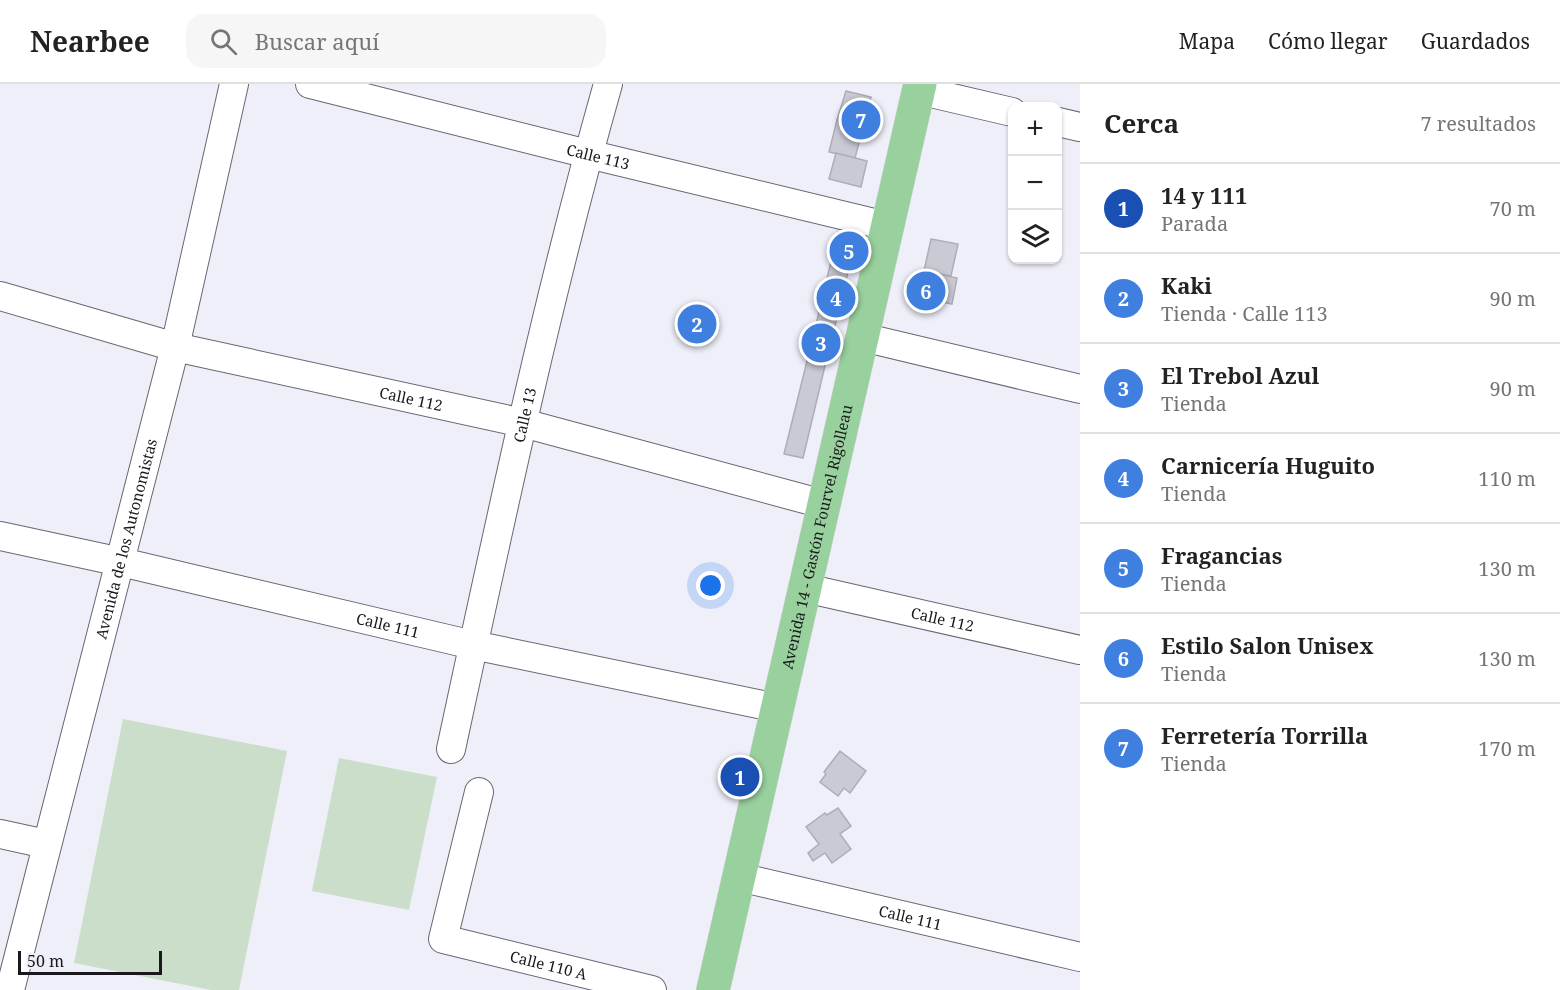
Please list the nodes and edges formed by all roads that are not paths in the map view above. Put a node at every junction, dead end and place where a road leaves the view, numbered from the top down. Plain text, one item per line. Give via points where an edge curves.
1 (234, 84) edge
2 (310, 84) edge
3 (608, 84) edge
4 (919, 87) edge
5 (1008, 111) edge
6 (1062, 123) edge
7 (1080, 127) edge
8 (588, 154) junction
9 (887, 226) junction
10 (0, 296) edge
11 (862, 337) junction
12 (175, 347) junction
13 (1080, 389) edge
14 (522, 423) junction
15 (823, 504) junction
16 (0, 536) edge
17 (121, 562) junction
18 (805, 588) junction
19 (473, 645) junction
20 (1080, 650) edge
21 (777, 708) junction
22 (451, 749) dead end
23 (479, 792) dead end
24 (0, 834) edge
25 (46, 844) junction
26 (739, 877) junction
27 (1080, 957) edge
28 (10, 990) edge
29 (652, 990) edge
30 (713, 990) edge

1 - 12 street, Avenida de los Autonomistas
2 - 8 street, Calle 113
3 - 8 street, Calle 13
4 - 5 street
4 - 9 main road, Avenida 14 - Gastón Fourvel Rigolleau
6 - 7 street
8 - 9 street, Calle 113
8 - 14 street, Calle 13
9 - 11 main road, Avenida 14 - Gastón Fourvel Rigolleau
10 - 12 street, Calle 112
11 - 13 street
11 - 15 main road, Avenida 14 - Gastón Fourvel Rigolleau
12 - 14 street, Calle 112
12 - 17 street, Avenida de los Autonomistas
14 - 15 street, Calle 112
14 - 19 street, Calle 13
15 - 18 main road, Avenida 14 - Gastón Fourvel Rigolleau
16 - 17 street, Calle 111
17 - 19 street, Calle 111
17 - 25 street, Avenida de los Autonomistas
18 - 20 street, Calle 112
18 - 21 main road, Avenida 14 - Gastón Fourvel Rigolleau
19 - 21 street, Calle 111
19 - 22 street, Calle 13
21 - 26 main road, Avenida 14 - Gastón Fourvel Rigolleau
23 - 29 street, Calle 110 A via 444,939
24 - 25 street
25 - 28 street, Avenida de los Autonomistas
26 - 27 street, Calle 111
26 - 30 main road, Avenida 14 - Gastón Fourvel Rigolleau

